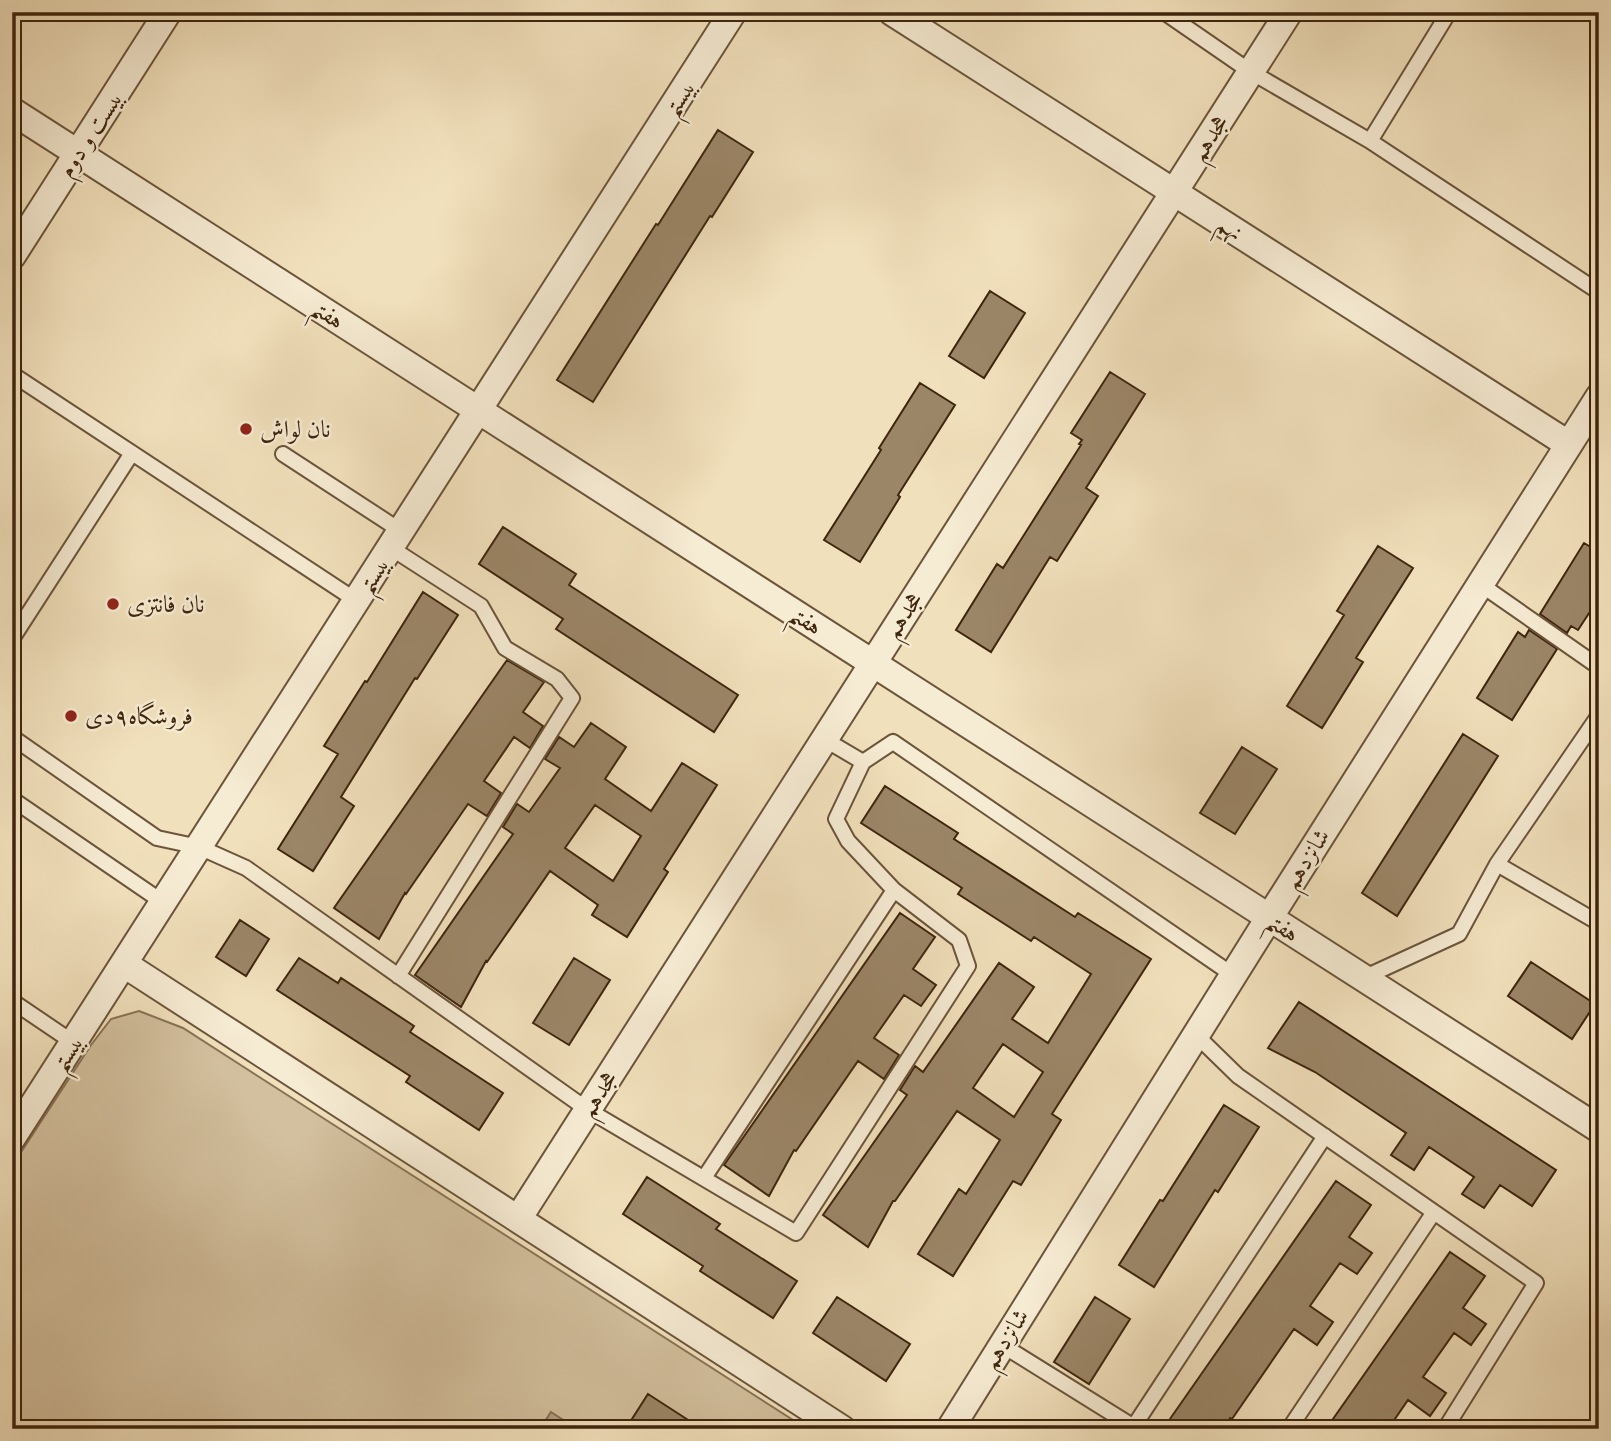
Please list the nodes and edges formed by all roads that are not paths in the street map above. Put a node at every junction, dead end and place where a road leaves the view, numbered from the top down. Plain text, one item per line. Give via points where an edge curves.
1 (168, 12) edge
2 (733, 12) edge
3 (892, 12) edge
4 (1164, 12) edge
5 (1289, 12) edge
6 (1449, 12) edge
7 (1251, 72) junction
8 (12, 111) edge
9 (1370, 141) junction
10 (78, 154) junction
11 (1174, 192) junction
12 (12, 256) edge
13 (1599, 292) edge
14 (12, 374) edge
15 (1599, 397) edge
16 (479, 410) junction
17 (1568, 444) junction
18 (132, 453) junction
19 (284, 454) dead end
20 (396, 540) junction
21 (1480, 584) junction
22 (357, 601) junction
23 (12, 639) edge
24 (872, 663) junction
25 (1599, 667) edge
26 (1599, 715) edge
27 (12, 737) edge
28 (824, 739) junction
29 (863, 762) junction
30 (12, 799) edge
31 (200, 847) junction
32 (1497, 864) junction
33 (894, 890) junction
34 (164, 903) junction
35 (1269, 918) junction
36 (1599, 923) edge
37 (124, 964) junction
38 (1233, 975) junction
39 (398, 976) junction
40 (1363, 978) junction
41 (12, 1001) edge
42 (1196, 1035) junction
43 (74, 1043) junction
44 (588, 1110) junction
45 (1599, 1129) edge
46 (1325, 1136) junction
47 (12, 1138) edge
48 (704, 1178) junction
49 (1434, 1212) junction
50 (518, 1219) junction
51 (1002, 1345) junction
52 (1135, 1428) edge
53 (842, 1429) edge
54 (950, 1429) edge
55 (1289, 1429) edge
56 (1445, 1429) edge

1 - 10 street, بیست و دوم
2 - 16 street, بیستم
3 - 11 street, نهم
4 - 7 lane
5 - 7 street, هجدهم
6 - 9 lane
7 - 9 lane
7 - 11 street, هجدهم
8 - 10 street, هفتم
9 - 13 lane
10 - 12 street, بیست و دوم
10 - 16 street, هفتم
11 - 17 street, نهم
11 - 24 street, هجدهم
14 - 18 lane
15 - 17 street, شانزدهم
16 - 20 street, بیستم
16 - 24 street, هفتم
17 - 21 street, شانزدهم
18 - 22 lane
18 - 23 lane
19 - 20 lane
20 - 22 street, بیستم
20 - 39 lane via 481,606 505,648 557,679 572,698
21 - 25 lane
21 - 35 street, شانزدهم
22 - 31 street, بیستم
24 - 28 street, هجدهم
24 - 35 street, هفتم
26 - 32 lane
27 - 31 lane via 157,838
28 - 29 lane
28 - 44 street, هجدهم
29 - 33 lane via 836,819 849,841
29 - 38 lane via 893,742
30 - 34 lane
31 - 34 street, بیستم
31 - 39 lane via 246,868
32 - 36 lane
32 - 40 lane via 1459,934
33 - 48 lane
33 - 48 lane via 959,940 968,966 796,1233
34 - 37 street, بیستم
35 - 38 street, شانزدهم
35 - 40 street, هفتم
37 - 43 street, بیستم
37 - 50 street
38 - 42 street, شانزدهم
39 - 44 lane
40 - 45 street, هفتم
41 - 43 lane
42 - 46 lane via 1238,1076
42 - 51 street, شانزدهم
43 - 47 street, بیستم
44 - 48 lane
44 - 50 street, هجدهم
46 - 49 lane
46 - 52 lane
49 - 55 lane
49 - 56 lane via 1536,1283
50 - 53 street
51 - 52 lane
51 - 54 street, شانزدهم

